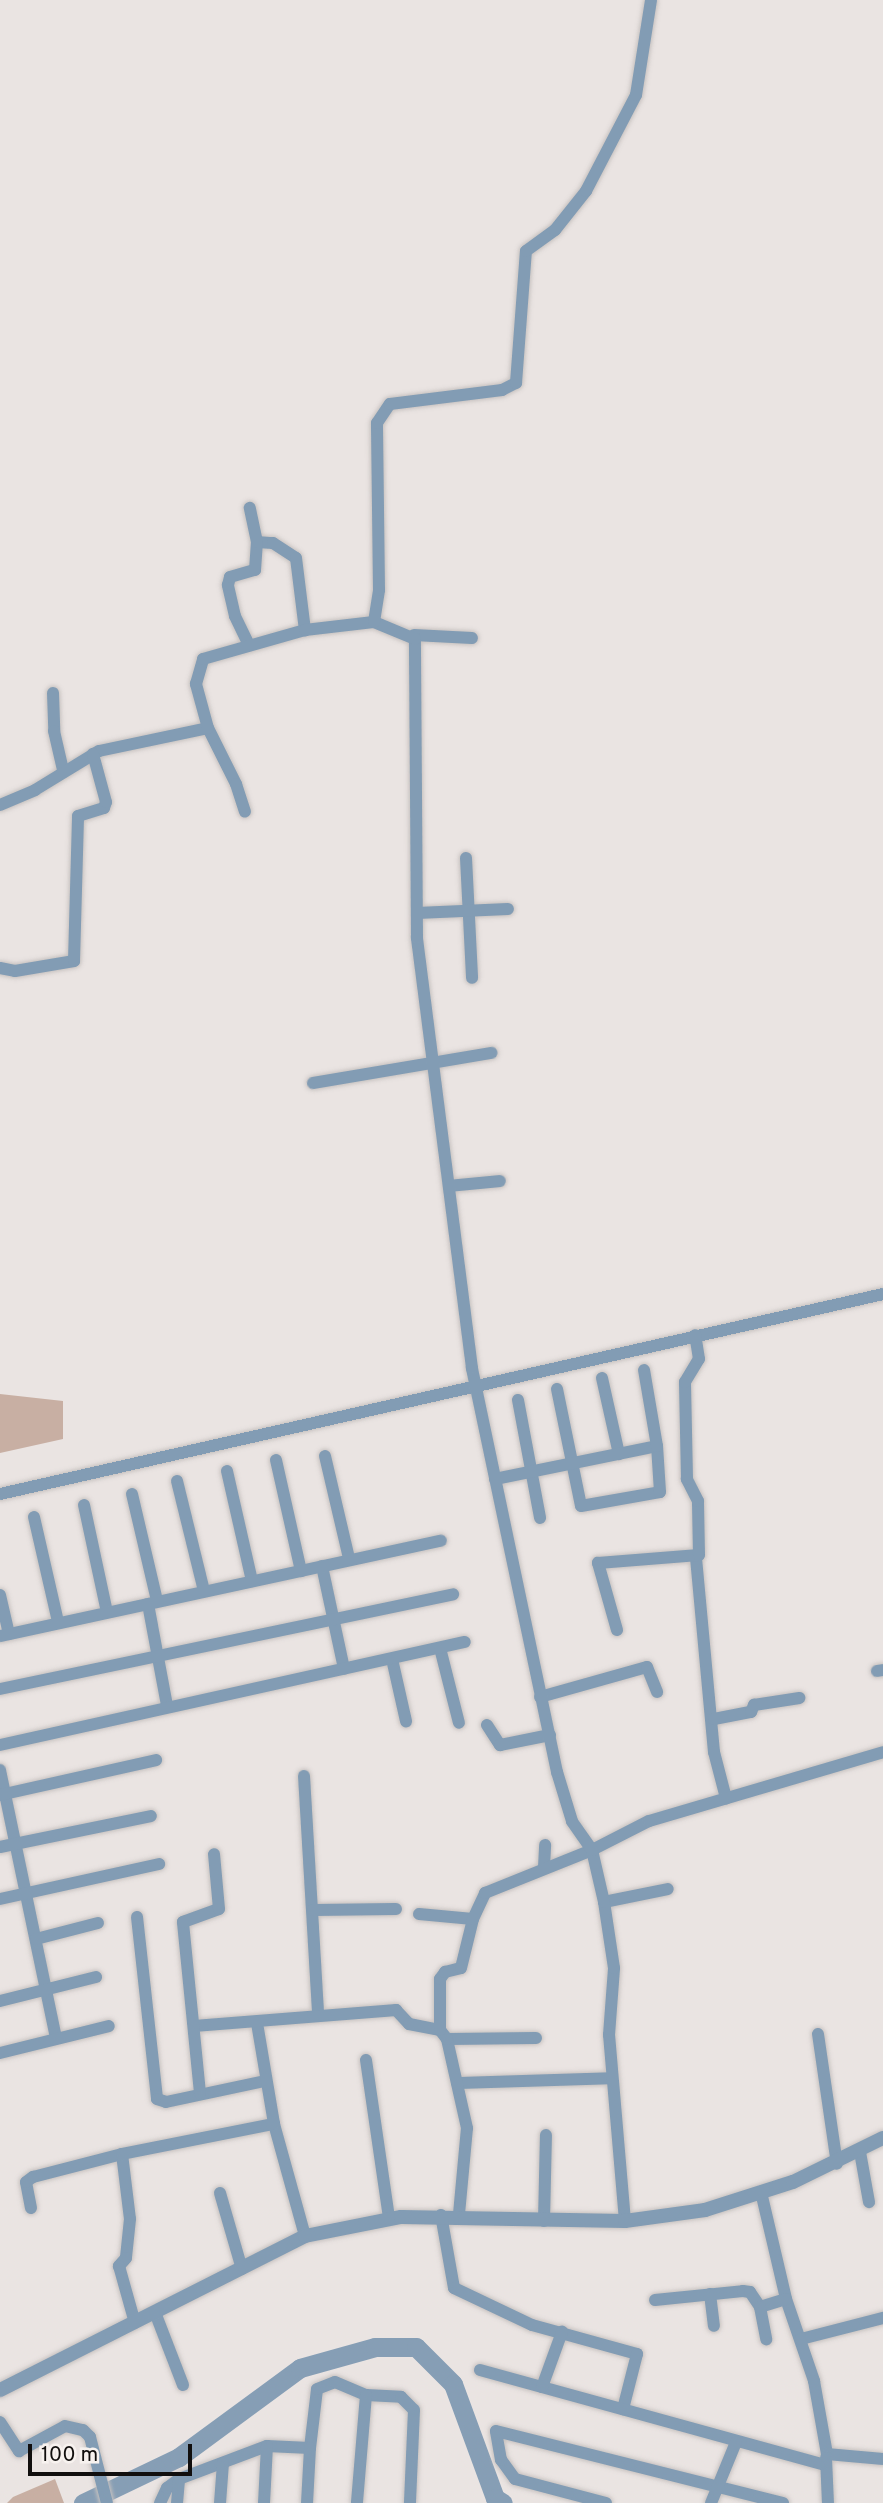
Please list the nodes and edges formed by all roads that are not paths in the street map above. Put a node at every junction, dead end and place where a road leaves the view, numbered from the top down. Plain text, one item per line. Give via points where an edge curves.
1 (651, 0) edge
2 (250, 508) dead end
3 (257, 542) junction
4 (374, 622) junction
5 (305, 630) junction
6 (414, 635) junction
7 (472, 638) dead end
8 (249, 645) junction
9 (53, 693) dead end
10 (208, 729) junction
11 (93, 754) junction
12 (64, 769) junction
13 (0, 805) edge
14 (244, 812) dead end
15 (466, 858) dead end
16 (508, 909) dead end
17 (467, 911) junction
18 (417, 913) junction
19 (0, 968) edge
20 (472, 978) dead end
21 (491, 1053) dead end
22 (434, 1060) junction
23 (313, 1083) dead end
24 (500, 1181) dead end
25 (449, 1186) junction
26 (883, 1294) edge
27 (695, 1335) junction
28 (644, 1370) dead end
29 (602, 1378) dead end
30 (476, 1384) junction
31 (557, 1389) dead end
32 (518, 1400) dead end
33 (657, 1446) junction
34 (619, 1454) junction
35 (325, 1455) dead end
36 (276, 1460) dead end
37 (573, 1463) junction
38 (227, 1471) dead end
39 (532, 1471) junction
40 (495, 1479) junction
41 (177, 1481) dead end
42 (0, 1494) edge
43 (132, 1494) dead end
44 (84, 1505) dead end
45 (34, 1517) dead end
46 (540, 1518) dead end
47 (441, 1541) dead end
48 (349, 1558) junction
49 (696, 1558) junction
50 (322, 1566) junction
51 (301, 1570) junction
52 (252, 1581) junction
53 (204, 1591) junction
54 (453, 1594) dead end
55 (0, 1595) edge
56 (152, 1603) junction
57 (107, 1612) junction
58 (333, 1618) junction
59 (58, 1622) junction
60 (617, 1630) dead end
61 (5, 1635) edge
62 (465, 1642) dead end
63 (440, 1648) junction
64 (158, 1656) junction
65 (392, 1658) junction
66 (344, 1669) junction
67 (0, 1689) edge
68 (657, 1692) dead end
69 (540, 1697) junction
70 (799, 1698) dead end
71 (167, 1706) junction
72 (714, 1719) junction
73 (406, 1721) dead end
74 (459, 1723) dead end
75 (487, 1724) dead end
76 (550, 1735) junction
77 (0, 1745) edge
78 (883, 1752) edge
79 (156, 1760) dead end
80 (0, 1770) edge
81 (304, 1776) dead end
82 (2, 1794) edge
83 (726, 1798) junction
84 (150, 1816) dead end
85 (16, 1843) junction
86 (545, 1845) dead end
87 (0, 1847) edge
88 (592, 1850) junction
89 (214, 1854) dead end
90 (159, 1864) dead end
91 (544, 1867) junction
92 (668, 1889) dead end
93 (27, 1893) junction
94 (0, 1899) edge
95 (604, 1902) junction
96 (396, 1909) dead end
97 (313, 1910) junction
98 (419, 1914) dead end
99 (137, 1917) dead end
100 (472, 1919) junction
101 (98, 1923) dead end
102 (36, 1939) junction
103 (96, 1977) dead end
104 (47, 1991) junction
105 (0, 2001) edge
106 (318, 2015) junction
107 (257, 2023) junction
108 (108, 2026) dead end
109 (194, 2026) junction
110 (818, 2034) dead end
111 (444, 2035) junction
112 (56, 2038) junction
113 (536, 2038) dead end
114 (0, 2053) edge
115 (366, 2060) dead end
116 (612, 2078) junction
117 (265, 2081) junction
118 (457, 2083) junction
119 (200, 2093) junction
120 (274, 2124) junction
121 (546, 2135) dead end
122 (883, 2138) edge
123 (860, 2152) junction
124 (122, 2154) junction
125 (837, 2164) junction
126 (761, 2192) junction
127 (220, 2193) dead end
128 (869, 2202) dead end
129 (31, 2208) dead end
130 (459, 2214) junction
131 (441, 2216) junction
132 (389, 2218) junction
133 (544, 2221) junction
134 (625, 2221) junction
135 (305, 2236) junction
136 (242, 2269) junction
137 (710, 2294) junction
138 (786, 2299) junction
139 (655, 2300) dead end
140 (760, 2307) junction
141 (156, 2315) junction
142 (883, 2318) edge
143 (135, 2323) junction
144 (714, 2326) dead end
145 (562, 2333) junction
146 (766, 2339) dead end
147 (801, 2339) junction
148 (480, 2370) dead end
149 (183, 2385) dead end
150 (542, 2387) junction
151 (0, 2390) edge
152 (366, 2395) junction
153 (623, 2409) junction
154 (0, 2422) edge
155 (736, 2442) junction
156 (267, 2446) junction
157 (310, 2448) junction
158 (826, 2459) junction
159 (883, 2459) edge
160 (223, 2463) junction
161 (179, 2479) junction
162 (715, 2486) junction
163 (825, 2499) edge
164 (107, 2503) edge
165 (160, 2503) edge
166 (177, 2503) edge
167 (220, 2503) edge
168 (264, 2503) edge
169 (306, 2503) edge
170 (356, 2503) edge
171 (410, 2503) edge
172 (606, 2503) edge
173 (711, 2503) edge
174 (783, 2503) edge

1 - 4 street via 636,94 586,191 555,230 526,251 516,383 502,390 390,404 380,413 379,590
2 - 3 street
3 - 5 street via 273,543 296,558
3 - 8 street via 255,570 228,580 235,616
4 - 5 street
4 - 6 street
5 - 8 street
6 - 7 street
6 - 18 street
8 - 10 street via 198,664 197,684
9 - 12 street via 54,731
10 - 11 street
10 - 14 street via 236,784
11 - 12 street
11 - 19 street via 106,802 104,808 78,816 74,961 15,971
12 - 13 street via 35,790
15 - 17 street
16 - 17 street
17 - 18 street
17 - 20 street
18 - 22 street
21 - 22 street
22 - 23 street
22 - 25 street
24 - 25 street
25 - 30 street
26 - 27 street
27 - 30 street
27 - 49 street via 699,1359 685,1382 687,1479 698,1501
28 - 33 street
29 - 34 street
30 - 40 street
30 - 42 street
31 - 37 street
32 - 39 street
33 - 34 street
33 - 37 street via 660,1492 581,1506
34 - 37 street
35 - 48 street
36 - 51 street
37 - 39 street
38 - 52 street
39 - 40 street
39 - 46 street
40 - 69 street
41 - 53 street
43 - 56 street
44 - 57 street
45 - 59 street
47 - 48 street
48 - 50 street
49 - 60 street via 598,1563
49 - 72 street
50 - 51 street
50 - 58 street
51 - 52 street
52 - 53 street
53 - 56 street
54 - 58 street
55 - 61 street
56 - 57 street
56 - 64 street
57 - 59 street
58 - 64 street
58 - 66 street
59 - 61 street
62 - 63 street
63 - 65 street
63 - 74 street
64 - 67 street
64 - 71 street
65 - 66 street
65 - 73 street
66 - 71 street
68 - 69 street via 647,1667
69 - 76 street
70 - 72 street via 754,1704 751,1712
71 - 77 street
72 - 83 street via 714,1752
75 - 76 street via 500,1745
76 - 88 street via 567,1809
78 - 83 street
79 - 82 street
80 - 82 street
81 - 97 street
82 - 85 street
83 - 88 street via 649,1821
84 - 85 street
85 - 87 street
85 - 93 street
86 - 91 street
88 - 91 street
88 - 95 street
89 - 109 street via 219,1909 183,1922
90 - 93 street
91 - 100 street via 516,1883 492,1888 480,1900
92 - 95 street
93 - 94 street
93 - 102 street
95 - 116 street via 614,1968
96 - 97 street
97 - 106 street
98 - 100 street
99 - 119 street via 157,2099 166,2102
100 - 111 street via 461,1968 440,1976
101 - 102 street
102 - 104 street
103 - 104 street
104 - 105 street
104 - 112 street
106 - 107 street
106 - 111 street via 396,2010 409,2024
107 - 109 street
107 - 117 street
108 - 112 street
109 - 119 street
110 - 125 street
111 - 113 street
111 - 118 street
112 - 114 street
115 - 132 street
116 - 118 street
116 - 134 street
117 - 119 street
117 - 120 street
118 - 130 street via 467,2128
120 - 124 street
120 - 135 street
121 - 133 street
122 - 123 street
123 - 125 street
123 - 128 street
124 - 129 street via 28,2180
124 - 143 street via 130,2219 127,2258 120,2266
125 - 126 street
126 - 134 street via 705,2210
126 - 138 street
127 - 136 street
130 - 131 street
130 - 133 street
131 - 132 street
131 - 145 street via 454,2288 532,2325
132 - 135 street
133 - 134 street
135 - 136 street
136 - 141 street
137 - 139 street
137 - 140 street via 750,2292
137 - 144 street
138 - 140 street
138 - 147 street
140 - 146 street
141 - 143 street
141 - 149 street
142 - 147 street
143 - 151 street
145 - 150 street
145 - 153 street via 637,2354
147 - 158 street via 814,2381
148 - 150 street
150 - 153 street
152 - 157 street via 335,2382 317,2389
152 - 170 street
152 - 171 street via 396,2396 414,2410
153 - 155 street
154 - 164 street via 16,2451 73,2425 90,2437
155 - 158 street
155 - 162 street
156 - 157 street
156 - 160 street
156 - 168 street
157 - 169 street
158 - 159 street
158 - 163 street
160 - 161 street
160 - 167 street
161 - 165 street via 167,2488
161 - 166 street
162 - 172 street via 496,2431 501,2459 515,2479
162 - 173 street
162 - 174 street

